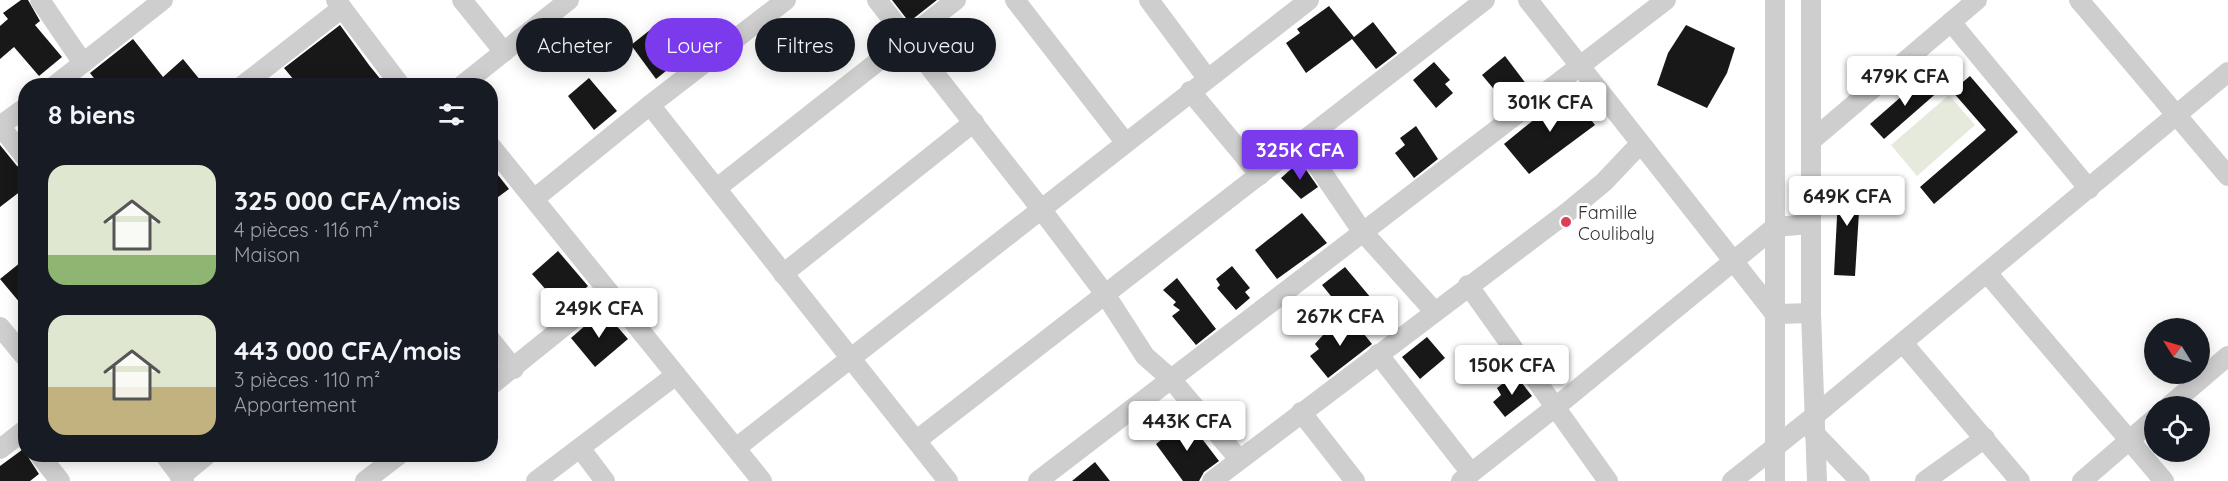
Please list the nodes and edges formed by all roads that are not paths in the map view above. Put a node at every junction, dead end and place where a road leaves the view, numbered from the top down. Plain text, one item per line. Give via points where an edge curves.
1 (40, 0) edge
2 (163, 0) edge
3 (462, 0) edge
4 (569, 0) edge
5 (786, 0) edge
6 (877, 0) edge
7 (956, 0) edge
8 (1015, 0) edge
9 (1149, 0) edge
10 (1309, 0) edge
11 (1485, 0) edge
12 (1528, 0) edge
13 (1666, 0) edge
14 (1775, 0) edge
15 (1977, 0) edge
16 (2079, 0) edge
17 (1814, 2) edge
18 (339, 4) edge
19 (892, 18) edge
20 (933, 18) edge
21 (1951, 22) junction
22 (504, 52) junction
23 (84, 63) junction
24 (1579, 66) junction
25 (867, 70) edge
26 (935, 72) edge
27 (2228, 72) edge
28 (64, 78) edge
29 (251, 78) edge
30 (395, 78) edge
31 (471, 78) edge
32 (1208, 78) junction
33 (1190, 92) junction
34 (650, 105) junction
35 (18, 113) edge
36 (2179, 114) junction
37 (974, 122) junction
38 (0, 126) edge
39 (1811, 141) junction
40 (1125, 142) junction
41 (1302, 143) junction
42 (1640, 144) junction
43 (18, 148) edge
44 (498, 155) edge
45 (1260, 175) junction
46 (2228, 176) edge
47 (717, 188) junction
48 (2089, 189) junction
49 (534, 199) junction
50 (1041, 209) junction
51 (1811, 224) junction
52 (1776, 227) junction
53 (1362, 231) junction
54 (1733, 264) junction
55 (1987, 273) junction
56 (783, 274) junction
57 (1468, 285) junction
58 (608, 291) junction
59 (1105, 294) junction
60 (1434, 311) junction
61 (1811, 313) junction
62 (1775, 314) junction
63 (0, 327) edge
64 (1903, 343) junction
65 (18, 348) edge
66 (498, 349) edge
67 (1378, 354) junction
68 (851, 357) junction
69 (2224, 367) edge
70 (514, 369) junction
71 (676, 375) junction
72 (1170, 378) junction
73 (498, 380) edge
74 (2183, 396) edge
75 (1555, 407) junction
76 (1301, 412) junction
77 (1814, 425) junction
78 (2144, 428) edge
79 (18, 437) edge
80 (1985, 438) junction
81 (917, 440) junction
82 (2129, 441) junction
83 (1774, 446) junction
84 (580, 448) junction
85 (736, 448) junction
86 (0, 449) edge
87 (1239, 459) junction
88 (45, 462) edge
89 (170, 462) edge
90 (200, 462) edge
91 (390, 462) edge
92 (1466, 477) edge
93 (182, 479) edge
94 (1219, 479) edge
95 (60, 481) edge
96 (365, 481) edge
97 (536, 481) edge
98 (605, 481) edge
99 (762, 481) edge
100 (948, 481) edge
101 (1038, 481) edge
102 (1355, 481) edge
103 (1608, 481) edge
104 (1732, 481) edge
105 (1775, 481) edge
106 (1817, 481) edge
107 (1860, 481) edge
108 (1924, 481) edge
109 (2020, 481) edge
110 (2082, 481) edge
111 (2164, 481) edge

1 - 23 street
2 - 23 street
3 - 22 street
4 - 22 street
5 - 34 street
6 - 19 street
7 - 20 street
8 - 40 street
9 - 32 street
10 - 32 street
11 - 41 street
12 - 24 street
13 - 24 street
14 - 52 street
15 - 21 street
16 - 36 street
17 - 39 street
18 - 29 street
18 - 30 street
21 - 39 street
21 - 48 street
22 - 31 street
23 - 28 street
24 - 42 street
24 - 53 street
25 - 47 street
26 - 37 street
27 - 36 street
32 - 33 street
33 - 40 street
33 - 45 street
34 - 47 street
34 - 49 street
35 - 38 street
36 - 46 street
36 - 48 street
37 - 50 street
37 - 56 street
38 - 43 street
39 - 51 street
40 - 50 street
41 - 45 street
41 - 53 street
42 - 54 street
42 - 57 street via 1586,197
44 - 49 street
45 - 59 street
47 - 56 street
48 - 55 street
49 - 58 street
50 - 59 street
50 - 68 street
51 - 52 street
51 - 61 street
52 - 54 street
52 - 62 street
53 - 60 street
53 - 72 street
54 - 62 street
54 - 75 street
55 - 64 street
55 - 82 street
56 - 68 street
57 - 60 street
57 - 75 street
58 - 70 street
58 - 71 street
59 - 72 street via 1145,356
59 - 81 street
60 - 67 street
61 - 62 street
61 - 77 street
62 - 83 street
63 - 65 street
64 - 77 street
64 - 80 street
66 - 70 street
67 - 76 street
67 - 92 street
68 - 81 street
68 - 85 street
69 - 74 street
70 - 73 street
71 - 84 street
71 - 85 street
72 - 87 street
72 - 101 street
75 - 92 street
75 - 103 street
76 - 87 street
76 - 102 street
77 - 83 street
77 - 106 street
77 - 107 street
78 - 82 street
79 - 86 street
80 - 108 street
80 - 109 street
81 - 100 street
82 - 110 street
82 - 111 street
83 - 104 street
83 - 105 street
84 - 97 street
84 - 98 street
85 - 99 street
87 - 94 street
88 - 95 street
89 - 93 street
90 - 93 street
91 - 96 street

